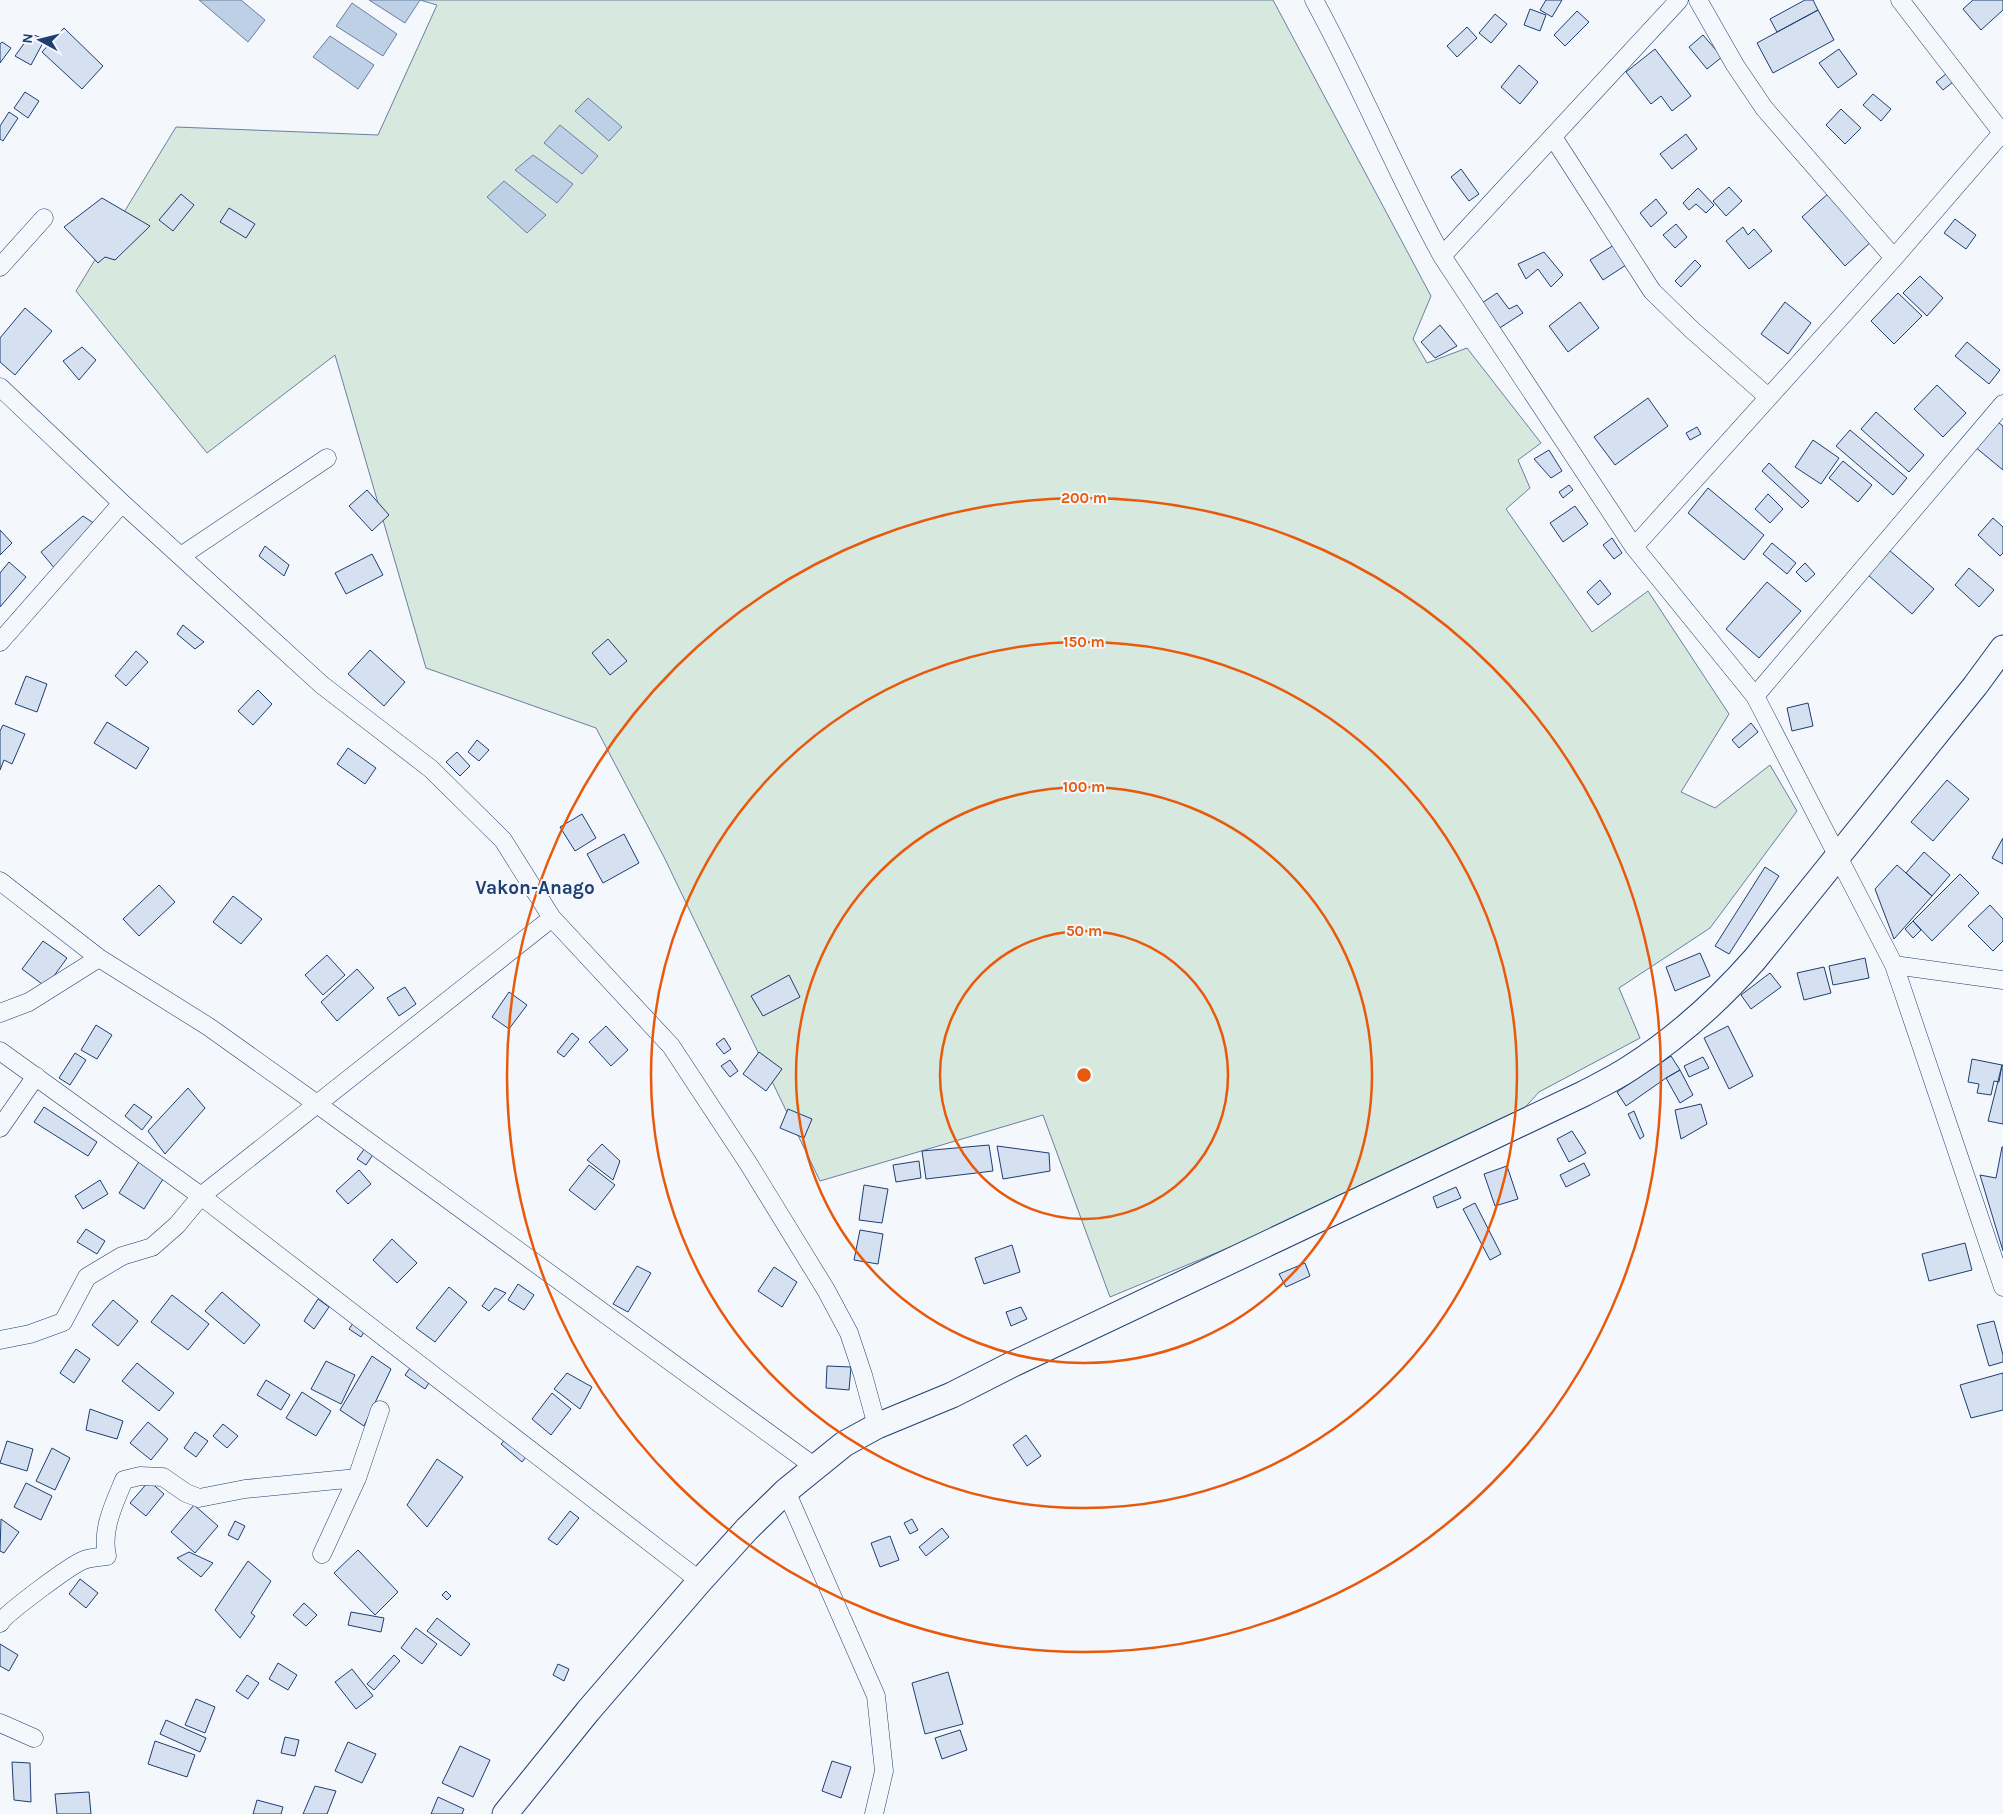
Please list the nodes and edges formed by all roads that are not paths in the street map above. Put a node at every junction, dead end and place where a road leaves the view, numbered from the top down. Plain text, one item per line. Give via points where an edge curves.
1 (1314, 0) edge
2 (1680, 0) edge
3 (1698, 0) edge
4 (1900, 0) edge
5 (2002, 134) edge
6 (1553, 137) junction
7 (44, 218) dead end
8 (1442, 256) junction
9 (1894, 258) junction
10 (0, 267) edge
11 (0, 386) edge
12 (1768, 397) junction
13 (2003, 404) edge
14 (328, 458) dead end
15 (122, 503) junction
16 (1634, 548) junction
17 (181, 556) junction
18 (0, 642) edge
19 (2003, 648) edge
20 (1755, 696) junction
21 (1839, 856) junction
22 (0, 881) edge
23 (552, 918) junction
24 (99, 958) junction
25 (1894, 965) junction
26 (2003, 980) edge
27 (0, 1013) edge
28 (0, 1051) edge
29 (36, 1076) junction
30 (317, 1104) junction
31 (0, 1128) edge
32 (201, 1196) junction
33 (2003, 1287) edge
34 (0, 1340) edge
35 (380, 1410) dead end
36 (878, 1426) junction
37 (815, 1468) junction
38 (357, 1478) junction
39 (786, 1491) junction
40 (322, 1554) dead end
41 (700, 1581) junction
42 (0, 1623) edge
43 (0, 1723) edge
44 (34, 1738) dead end
45 (505, 1814) edge
46 (874, 1814) edge

1 - 8 street
2 - 6 street
3 - 9 street via 1735,66 1764,108
4 - 5 street
5 - 9 street
6 - 8 street
6 - 12 street via 1652,291
7 - 10 street
8 - 16 street
9 - 12 street
11 - 15 street
12 - 16 street
13 - 20 street
14 - 17 street
15 - 17 street
15 - 18 street
16 - 20 street
17 - 23 street via 322,685 438,776 503,840
19 - 21 main road
20 - 21 street
21 - 25 street
21 - 36 main road via 1725,993 1688,1026 1630,1068 1583,1094 952,1395
22 - 24 street
23 - 30 street
23 - 36 street via 670,1046 748,1163 849,1333
24 - 27 street via 29,1002
24 - 30 street via 209,1027
25 - 26 street
25 - 33 street
28 - 29 street
29 - 31 street
29 - 32 street
30 - 32 street
30 - 37 street
32 - 34 street via 177,1225 152,1246 122,1256 87,1276 63,1322
32 - 41 street
35 - 38 street
36 - 37 main road via 844,1444
37 - 39 main road
38 - 40 street
38 - 42 street via 245,1489 199,1498 163,1477 140,1476 124,1480 111,1511 104,1543 107,1556 83,1560 24,1601
39 - 41 main road
39 - 46 street via 876,1696 884,1771
41 - 45 main road
43 - 44 street

